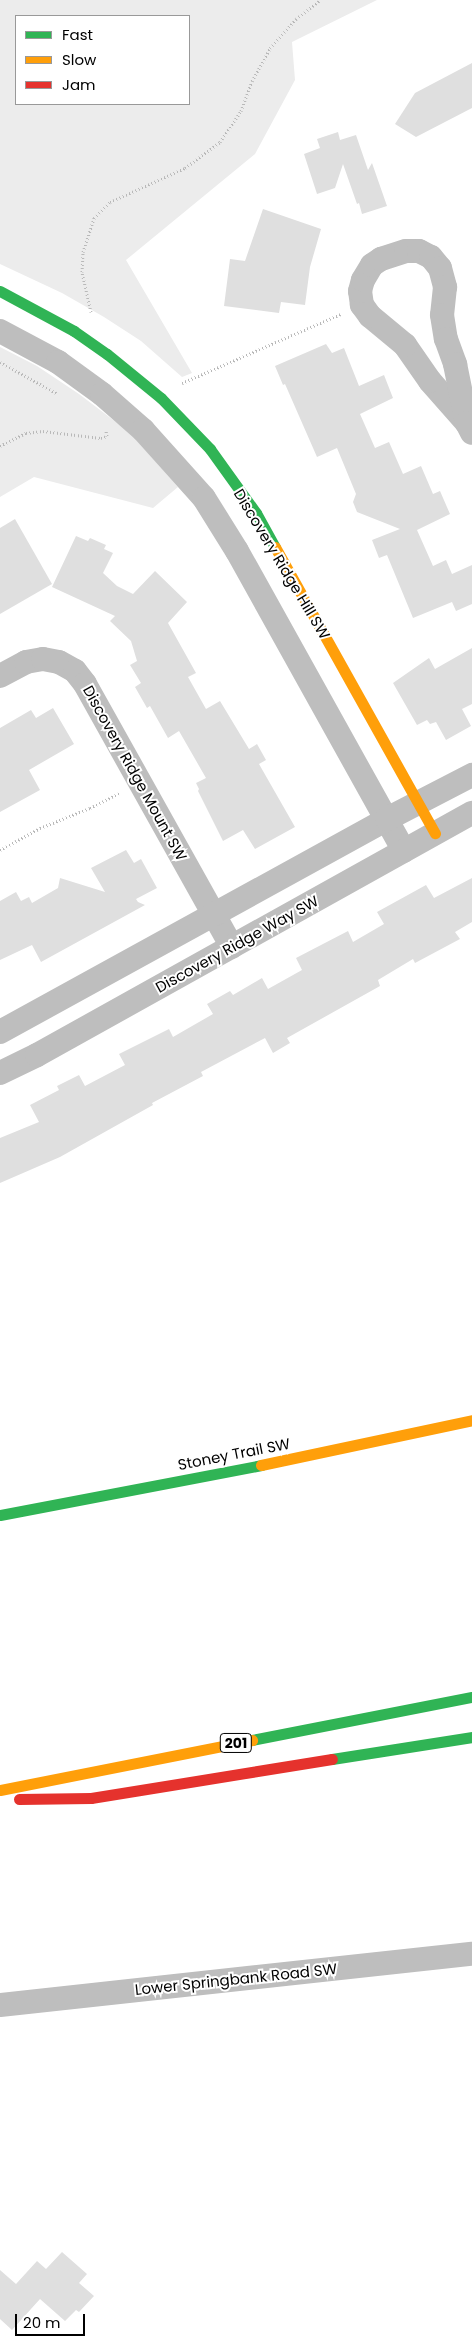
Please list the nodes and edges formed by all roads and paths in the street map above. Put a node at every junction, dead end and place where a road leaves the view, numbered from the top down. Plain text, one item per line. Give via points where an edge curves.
1 (320, 0) edge
2 (0, 291) edge
3 (362, 305) junction
4 (92, 315) dead end
5 (0, 331) edge
6 (0, 362) edge
7 (181, 383) dead end
8 (59, 395) dead end
9 (102, 426) dead end
10 (469, 428) edge
11 (0, 446) edge
12 (0, 676) edge
13 (472, 774) edge
14 (123, 791) dead end
15 (418, 803) junction
16 (472, 813) edge
17 (387, 819) junction
18 (435, 834) junction
19 (0, 850) edge
20 (404, 851) junction
21 (214, 914) junction
22 (232, 947) junction
23 (0, 1032) edge
24 (0, 1073) edge
25 (464, 1410) dead end
26 (472, 1420) edge
27 (430, 1430) junction
28 (0, 1515) edge
29 (472, 1697) edge
30 (472, 1737) edge
31 (0, 1790) edge
32 (0, 1799) edge
33 (472, 1954) edge
34 (0, 2005) edge

1 - 4 path via 296,19 270,48 252,81 241,111 220,142 185,168 110,202 94,218 83,252 82,272
2 - 15 main road, Discovery Ridge Hill SW via 74,331 107,354 161,398 210,449 256,513
3 - 7 path
3 - 10 street via 370,316 405,345
3 - 10 street via 360,292 372,265 406,251 419,251 431,257 444,279 442,315 446,339
5 - 17 street via 58,362 102,394 144,430 204,498
6 - 8 path
9 - 11 path via 107,436 101,438 44,431 26,433
12 - 21 street, Discovery Ridge Mount SW via 26,662 43,659 59,662 74,671 85,684
13 - 15 street
14 - 19 path via 40,828
15 - 17 street
15 - 18 main road, Discovery Ridge Hill SW
16 - 18 street, Discovery Ridge Way SW
17 - 20 street
17 - 21 street
18 - 20 street, Discovery Ridge Way SW
20 - 22 street, Discovery Ridge Way SW
21 - 22 street, Discovery Ridge Mount SW
21 - 23 street
22 - 24 street, Discovery Ridge Way SW
25 - 27 main road
26 - 27 main road, Stoney Trail SW
27 - 28 main road, Stoney Trail SW
29 - 31 main road, 201
30 - 32 main road via 91,1798
33 - 34 street, Lower Springbank Road SW

